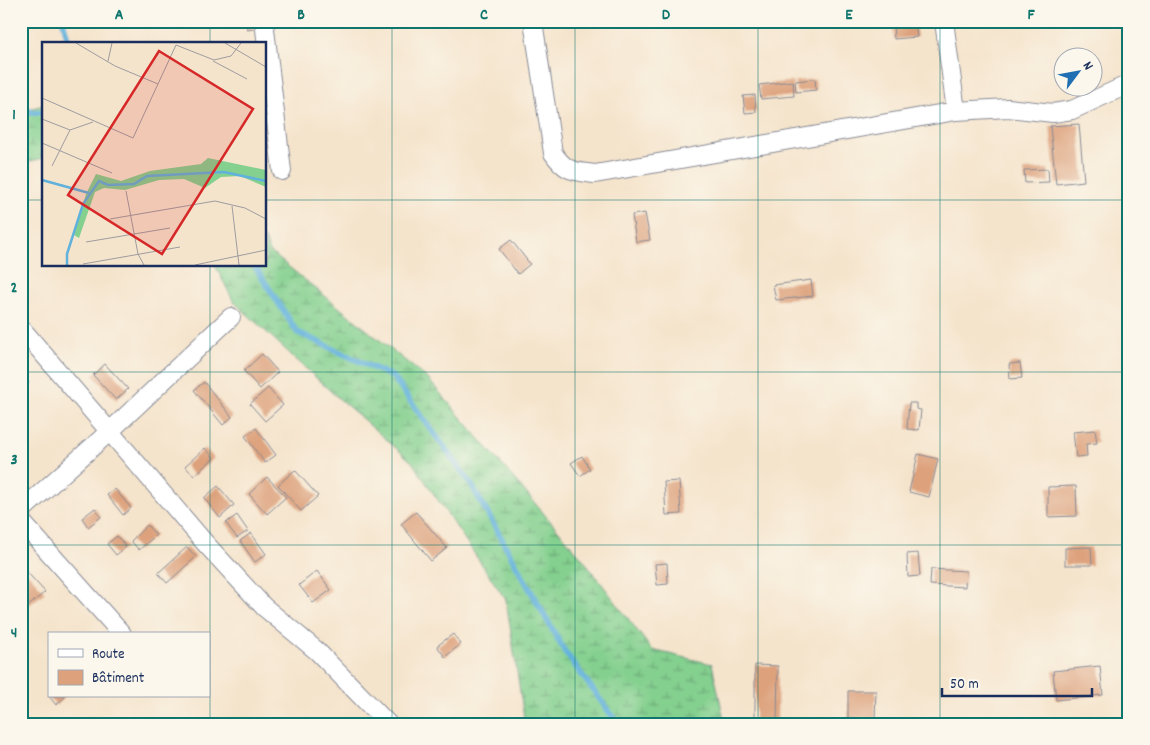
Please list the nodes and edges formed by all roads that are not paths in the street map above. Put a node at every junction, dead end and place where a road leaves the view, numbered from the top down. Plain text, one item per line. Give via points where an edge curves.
1 (264, 21) edge
2 (533, 21) edge
3 (944, 21) edge
4 (1129, 84) edge
5 (956, 111) junction
6 (282, 171) dead end
7 (231, 317) dead end
8 (21, 328) edge
9 (110, 432) junction
10 (21, 511) edge
11 (21, 521) edge
12 (120, 632) edge
13 (388, 724) edge

1 - 6 street
2 - 5 street via 553,152 561,165 574,171 595,174
3 - 5 street
4 - 5 street via 1089,104 1053,113 1008,108
7 - 9 street
8 - 9 street
9 - 10 street
9 - 13 street via 264,607 317,651
11 - 12 street

